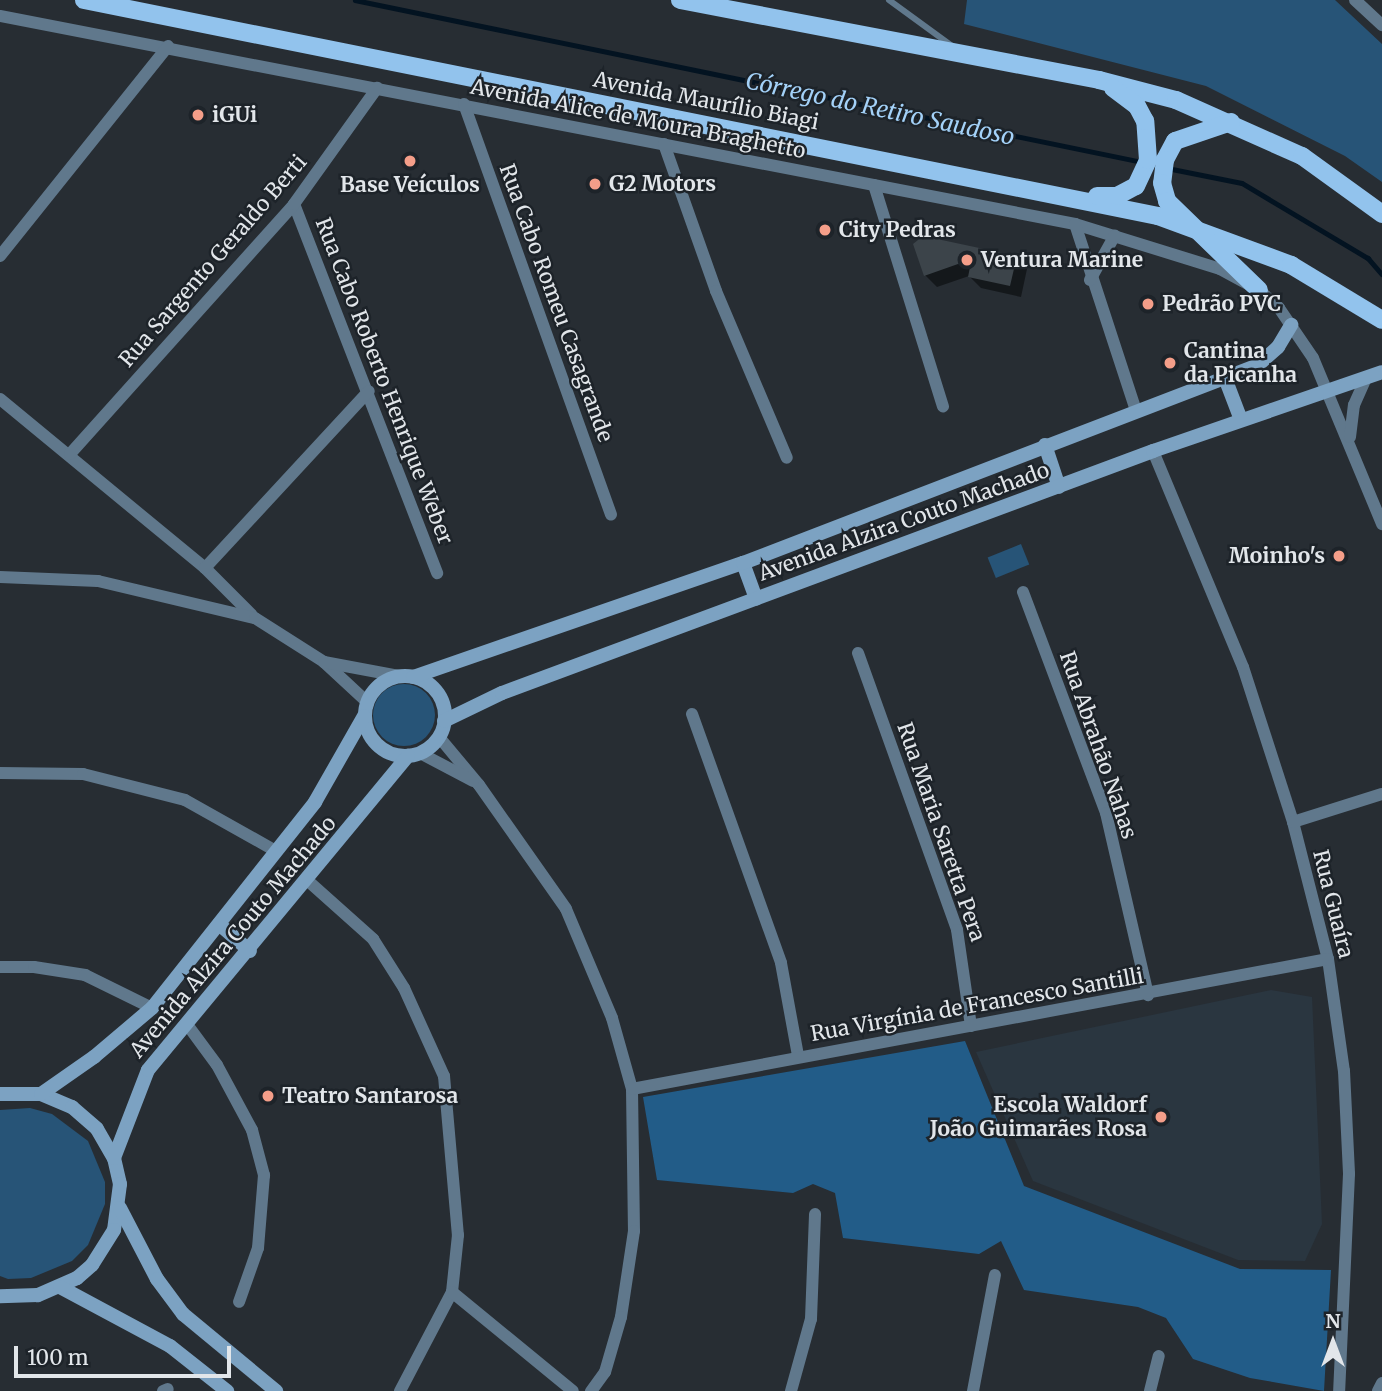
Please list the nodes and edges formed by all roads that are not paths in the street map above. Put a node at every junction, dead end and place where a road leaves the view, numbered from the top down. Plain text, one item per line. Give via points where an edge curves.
1 (83, 0) edge
2 (680, 0) edge
3 (889, 0) edge
4 (1354, 0) edge
5 (0, 16) edge
6 (1382, 25) edge
7 (168, 47) junction
8 (959, 52) junction
9 (1099, 80) junction
10 (377, 88) junction
11 (464, 104) junction
12 (1231, 122) junction
13 (664, 145) junction
14 (874, 185) junction
15 (1073, 196) junction
16 (294, 204) junction
17 (1382, 214) edge
18 (1075, 224) junction
19 (1196, 227) junction
20 (1115, 235) junction
21 (0, 256) edge
22 (1090, 280) junction
23 (1259, 290) junction
24 (1382, 320) edge
25 (1291, 325) junction
26 (1382, 372) edge
27 (1225, 377) junction
28 (1366, 378) junction
29 (369, 391) junction
30 (1329, 391) junction
31 (0, 399) edge
32 (943, 407) dead end
33 (1136, 411) junction
34 (1241, 420) junction
35 (1349, 441) junction
36 (1045, 445) junction
37 (1153, 451) junction
38 (70, 454) junction
39 (787, 458) dead end
40 (1059, 487) junction
41 (611, 514) dead end
42 (1382, 524) edge
43 (743, 563) junction
44 (205, 568) junction
45 (437, 573) dead end
46 (0, 577) edge
47 (1023, 592) dead end
48 (756, 599) junction
49 (255, 618) junction
50 (858, 653) dead end
51 (324, 662) junction
52 (406, 677) junction
53 (366, 709) junction
54 (692, 714) dead end
55 (444, 721) junction
56 (439, 737) junction
57 (414, 754) junction
58 (0, 773) edge
59 (479, 785) junction
60 (1382, 794) edge
61 (1293, 822) junction
62 (276, 851) junction
63 (307, 880) junction
64 (219, 924) junction
65 (250, 950) junction
66 (1328, 959) junction
67 (0, 967) edge
68 (1148, 995) junction
69 (152, 1009) junction
70 (186, 1023) junction
71 (971, 1026) junction
72 (798, 1056) junction
73 (632, 1089) junction
74 (0, 1094) edge
75 (41, 1094) junction
76 (114, 1158) junction
77 (120, 1209) junction
78 (815, 1214) dead end
79 (995, 1275) dead end
80 (60, 1287) junction
81 (452, 1292) junction
82 (0, 1296) edge
83 (239, 1302) dead end
84 (1158, 1356) dead end
85 (1382, 1383) edge
86 (227, 1391) edge
87 (276, 1391) edge
88 (400, 1391) edge
89 (573, 1391) edge
90 (591, 1391) edge
91 (790, 1391) edge
92 (973, 1391) edge
93 (1150, 1391) edge
94 (1339, 1391) edge
95 (1378, 1391) edge

1 - 15 main road, Avenida Maurílio Biagi
2 - 8 main road
3 - 8 lane
4 - 6 street
5 - 7 street, Avenida Alice de Moura Braghetto
7 - 10 street, Avenida Alice de Moura Braghetto
7 - 21 street
8 - 9 main road
9 - 12 main road via 1176,100
9 - 15 main road via 1137,106 1149,138 1142,181 1117,196
10 - 11 street, Avenida Alice de Moura Braghetto
10 - 16 street, Rua Sargento Geraldo Berti
11 - 13 street, Avenida Alice de Moura Braghetto
11 - 41 street, Rua Cabo Romeu Casagrande
12 - 17 main road via 1302,156
12 - 19 main road via 1175,141 1165,160 1162,183 1167,201
13 - 14 street, Avenida Alice de Moura Braghetto
13 - 39 street via 716,290
14 - 18 street, Avenida Alice de Moura Braghetto
14 - 32 street
15 - 19 main road, Avenida Maurílio Biagi
16 - 29 street, Rua Cabo Roberto Henrique Weber
16 - 38 street, Rua Sargento Geraldo Berti
18 - 20 street, Avenida Alice de Moura Braghetto
18 - 22 street
19 - 23 main road
19 - 24 main road, Avenida Maurílio Biagi via 1291,265
20 - 22 street
20 - 23 street, Avenida Alice de Moura Braghetto via 1220,269
22 - 33 street
23 - 25 street
25 - 27 street, Avenida Alzira Couto Machado via 1269,357
25 - 30 street
26 - 28 street, Avenida Alzira Couto Machado
27 - 33 street, Avenida Alzira Couto Machado
27 - 34 street
28 - 30 street, Avenida Alzira Couto Machado
28 - 35 street via 1354,405
29 - 44 street
29 - 45 street, Rua Cabo Roberto Henrique Weber
30 - 34 street, Avenida Alzira Couto Machado
30 - 35 street
31 - 38 street
33 - 36 street, Avenida Alzira Couto Machado
34 - 37 street, Avenida Alzira Couto Machado
35 - 42 street
36 - 40 street
36 - 43 street, Avenida Alzira Couto Machado
37 - 40 street, Avenida Alzira Couto Machado
37 - 61 street, Rua Guaíra via 1243,667
38 - 44 street
40 - 48 street, Avenida Alzira Couto Machado
43 - 48 street
43 - 52 street, Avenida Alzira Couto Machado
44 - 49 street
46 - 49 street via 98,581
47 - 68 street, Rua Abrahão Nahas via 1106,813
48 - 55 street, Avenida Alzira Couto Machado via 502,693
49 - 51 street
50 - 71 street, Rua Maria Saretta Pera via 957,930
51 - 52 street
51 - 53 street
52 - 53 street via 379,685
52 - 55 street via 441,698
53 - 57 street via 377,746
53 - 62 street, Avenida Alzira Couto Machado via 315,802
54 - 72 street via 781,963
55 - 56 street
56 - 57 street
56 - 59 street
57 - 59 street
57 - 63 street, Avenida Alzira Couto Machado
58 - 62 street via 83,774 185,800
59 - 73 street via 566,909 612,1018
60 - 61 street
61 - 66 street, Rua Guaíra
62 - 64 street, Avenida Alzira Couto Machado
63 - 65 street, Avenida Alzira Couto Machado
63 - 81 street via 373,939 404,988 444,1076 458,1235
64 - 65 street
64 - 69 street, Avenida Alzira Couto Machado
65 - 70 street, Avenida Alzira Couto Machado
66 - 68 street, Rua Virgínia de Francesco Santilli
66 - 94 street, Rua Guaíra via 1344,1071 1349,1174
67 - 69 street via 85,975
68 - 71 street, Rua Virgínia de Francesco Santilli
69 - 75 street, Avenida Alzira Couto Machado
70 - 76 street, Avenida Alzira Couto Machado via 148,1070
70 - 83 street via 217,1065 251,1130 264,1175 258,1248
71 - 72 street, Rua Virgínia de Francesco Santilli
72 - 73 street, Rua Virgínia de Francesco Santilli
73 - 90 street via 634,1231 621,1317 605,1372
74 - 75 street
75 - 76 street via 72,1107 97,1129
76 - 77 street
77 - 80 street via 93,1265
77 - 87 street via 157,1279 183,1314
78 - 91 street via 811,1319
79 - 92 street
80 - 82 street via 38,1295
80 - 86 street via 170,1346
81 - 88 street
81 - 89 street
84 - 93 street
85 - 95 street

